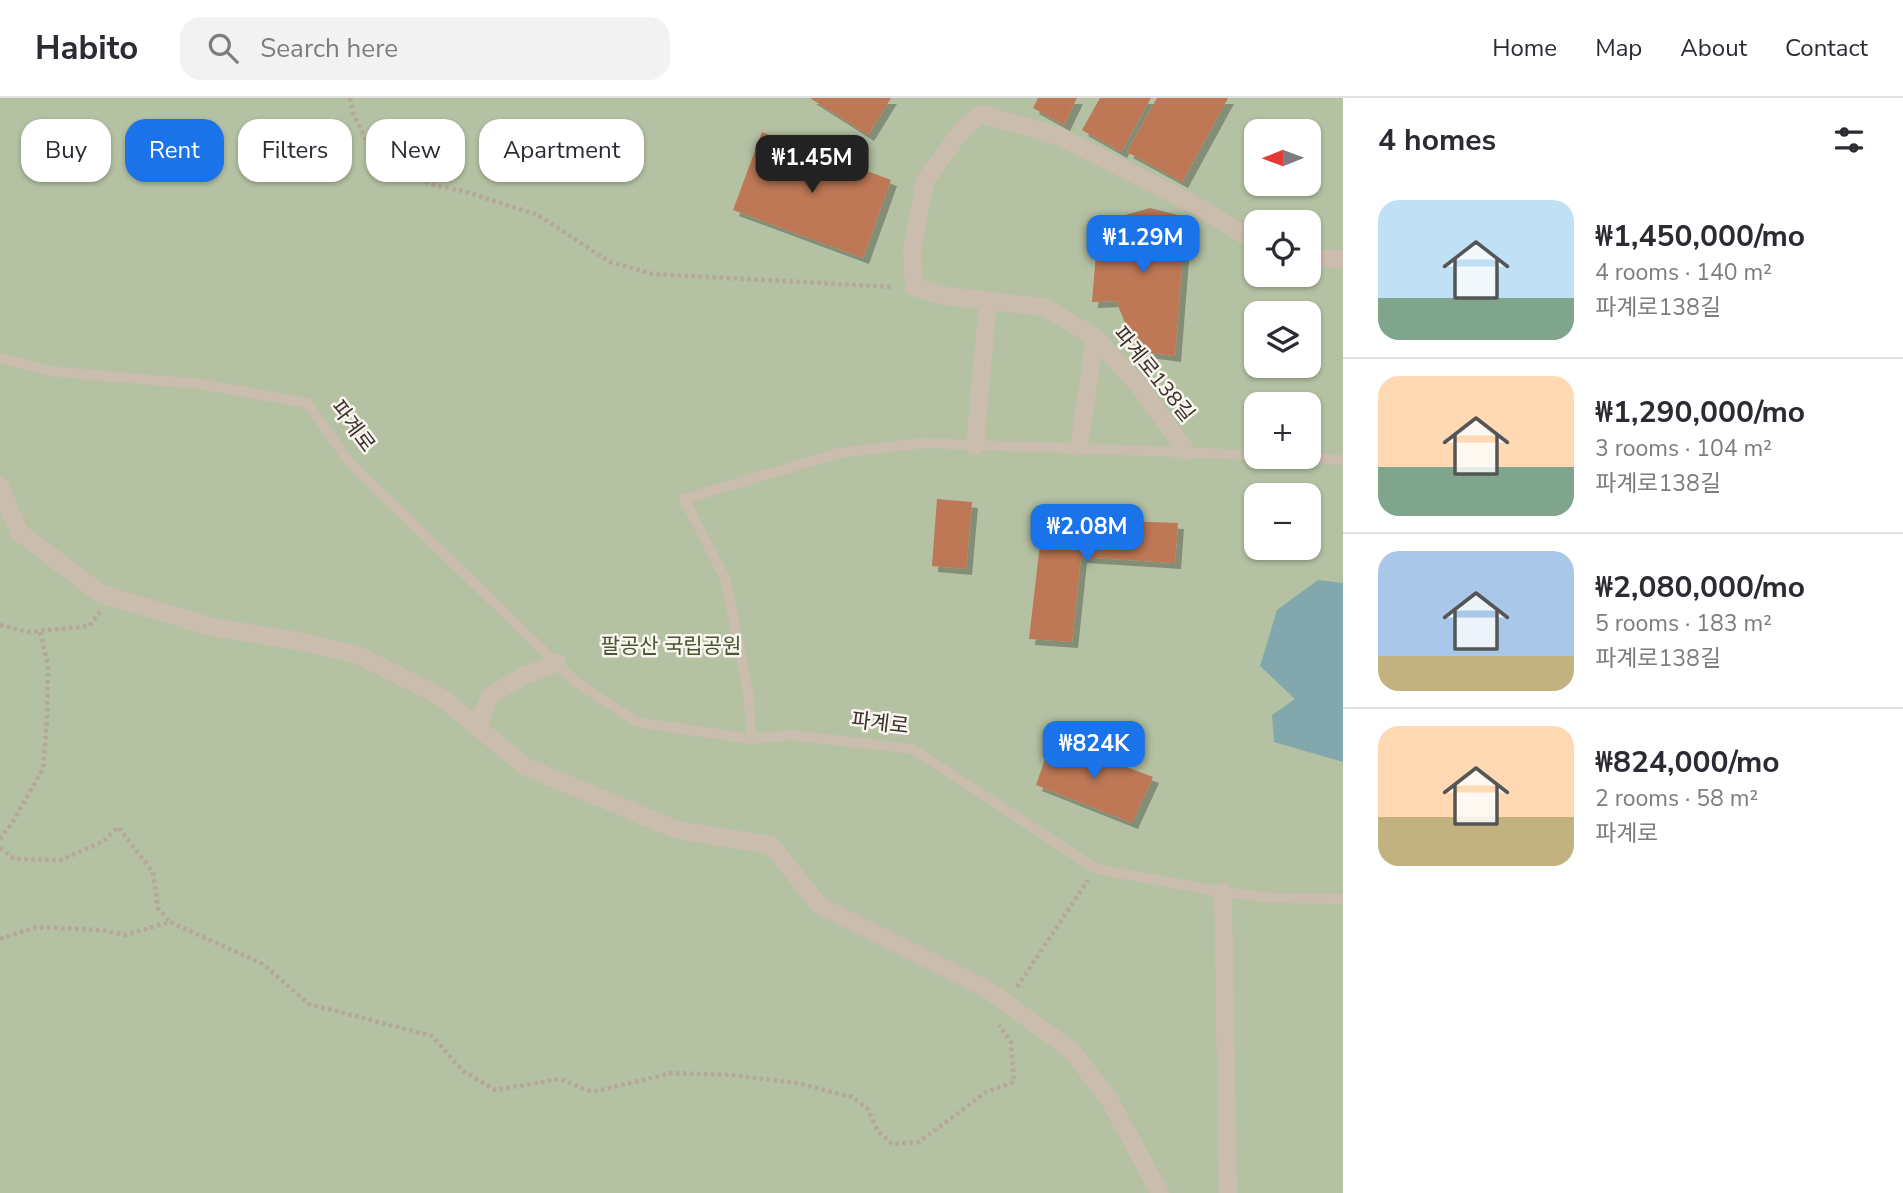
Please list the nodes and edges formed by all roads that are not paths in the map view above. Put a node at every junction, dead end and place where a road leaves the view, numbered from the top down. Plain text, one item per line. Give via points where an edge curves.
1 (1244, 236) edge
2 (1321, 258) edge
3 (1343, 259) edge
4 (988, 301) junction
5 (1095, 337) junction
6 (0, 358) edge
7 (975, 446) junction
8 (1079, 447) junction
9 (1186, 451) junction
10 (1244, 454) edge
11 (1321, 459) edge
12 (1343, 460) edge
13 (0, 486) edge
14 (557, 663) junction
15 (477, 727) junction
16 (751, 739) junction
17 (1223, 892) junction
18 (1343, 900) edge
19 (1160, 1193) edge
20 (1228, 1193) edge

1 - 4 street, 파계로138길 via 1058,136 981,114 962,130 925,181 912,250 914,287
2 - 3 street
4 - 5 street, 파계로138길 via 1044,307
4 - 7 street
5 - 8 street
5 - 9 street, 파계로138길 via 1139,386
6 - 14 lane, 파계로 via 49,371 200,384 307,403 351,464
7 - 8 lane, 파계로138길
7 - 16 lane, 파계로138길 via 923,443 839,453 684,499 726,580 749,698
8 - 9 lane, 파계로138길
9 - 10 lane
11 - 12 lane
13 - 15 street via 19,532 101,594 212,627 356,654 441,697
14 - 15 street via 490,696
14 - 16 lane, 파계로 via 576,682 637,722
15 - 19 street via 526,767 677,830 771,845 819,905 987,989 1072,1051 1109,1099
16 - 17 lane, 파계로 via 790,735 913,749 1096,869
17 - 18 lane, 파계로
17 - 20 street

